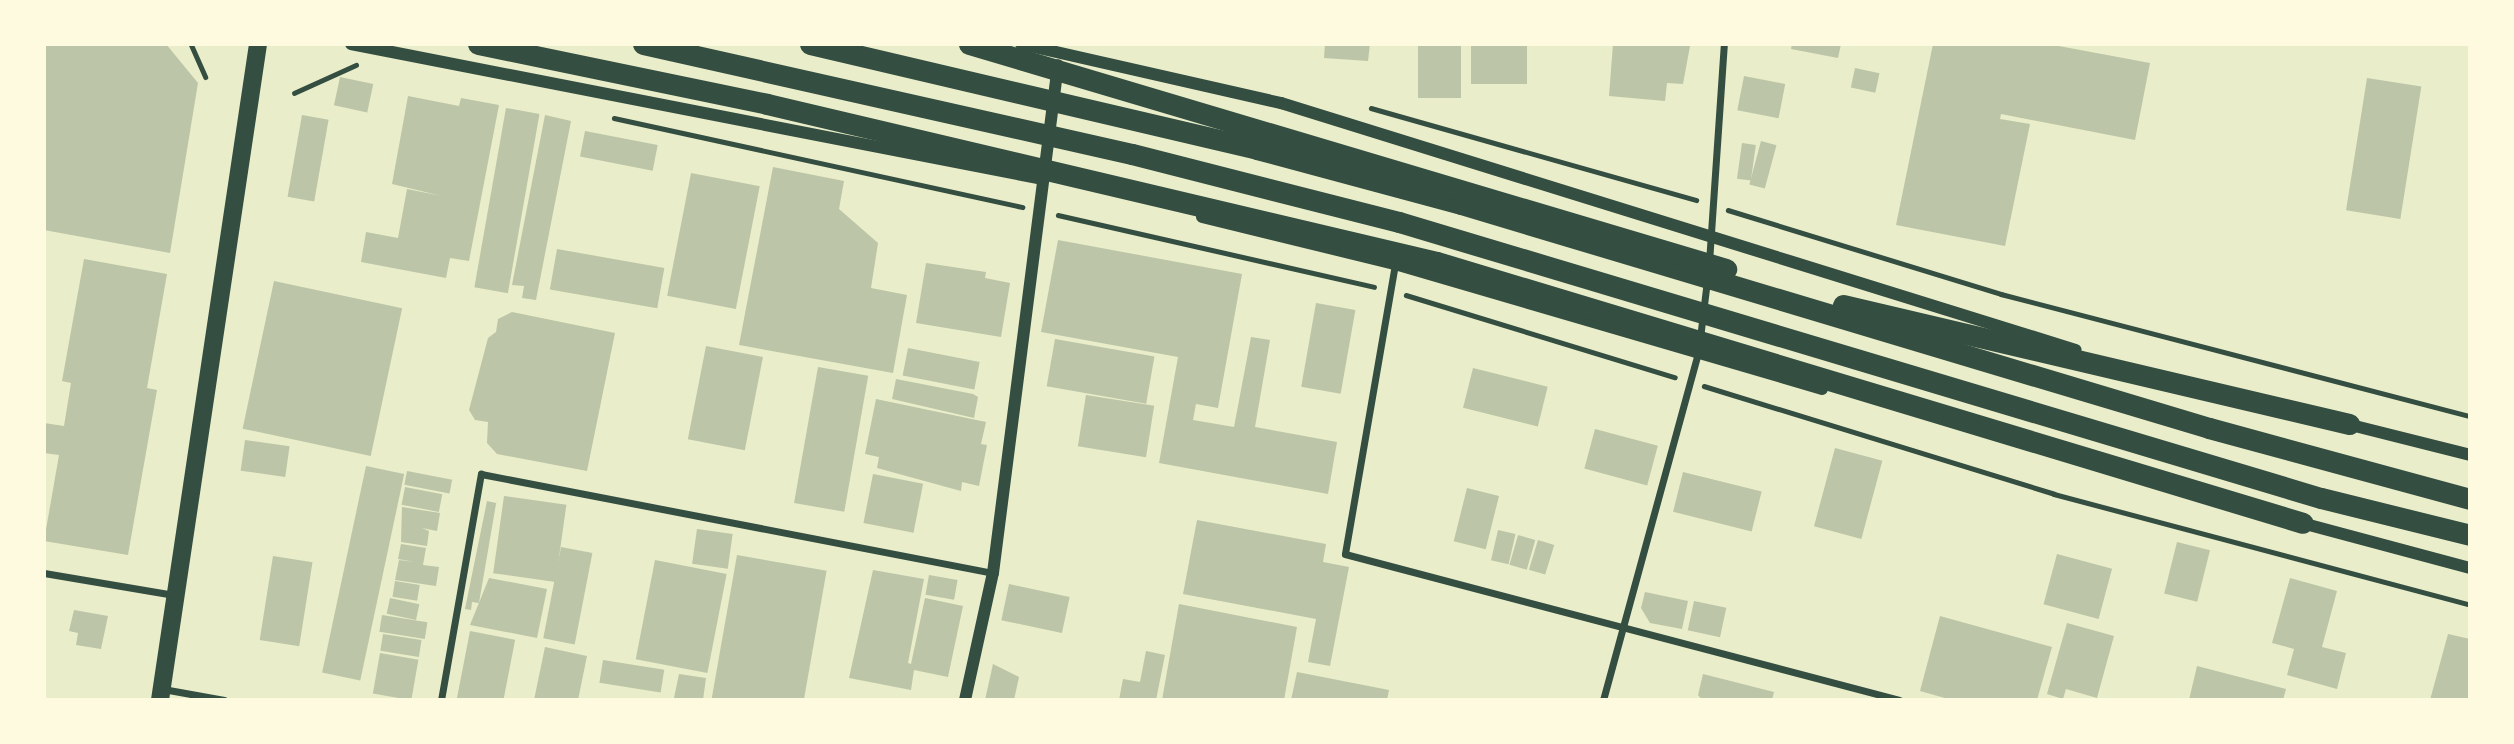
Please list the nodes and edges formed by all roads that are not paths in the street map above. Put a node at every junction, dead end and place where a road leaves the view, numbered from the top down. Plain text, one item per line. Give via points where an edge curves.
1 (258, 44) edge
2 (351, 44) edge
3 (478, 44) edge
4 (643, 44) edge
5 (810, 44) edge
6 (969, 44) edge
7 (1021, 44) edge
8 (1724, 44) edge
9 (1060, 47) edge
10 (1046, 180) junction
11 (1712, 235) junction
12 (1395, 264) junction
13 (1698, 354) junction
14 (2349, 424) junction
15 (2470, 454) edge
16 (2470, 499) edge
17 (2303, 523) junction
18 (2470, 535) edge
19 (2470, 568) edge
20 (44, 573) edge
21 (993, 573) junction
22 (175, 595) junction
23 (1623, 625) junction
24 (161, 694) edge
25 (224, 700) edge
26 (441, 700) edge
27 (965, 700) edge
28 (1603, 700) edge
29 (1899, 700) edge

1 - 22 main road
2 - 10 street
3 - 17 highway via 767,104 1437,262
4 - 18 highway via 1132,154 1399,222 2321,498
5 - 16 highway via 1257,149 1436,198 2209,428
6 - 14 highway via 1843,305
7 - 9 street
8 - 11 street
9 - 10 street
9 - 11 street via 1281,103
10 - 12 street
10 - 21 street
11 - 13 street
11 - 14 street via 1982,324
12 - 13 street
12 - 23 street via 1345,554
13 - 17 street
13 - 23 street
14 - 15 street
17 - 19 street
20 - 22 street
21 - 26 street via 481,474
21 - 27 street
22 - 24 main road
23 - 28 street
23 - 29 street
24 - 25 street

